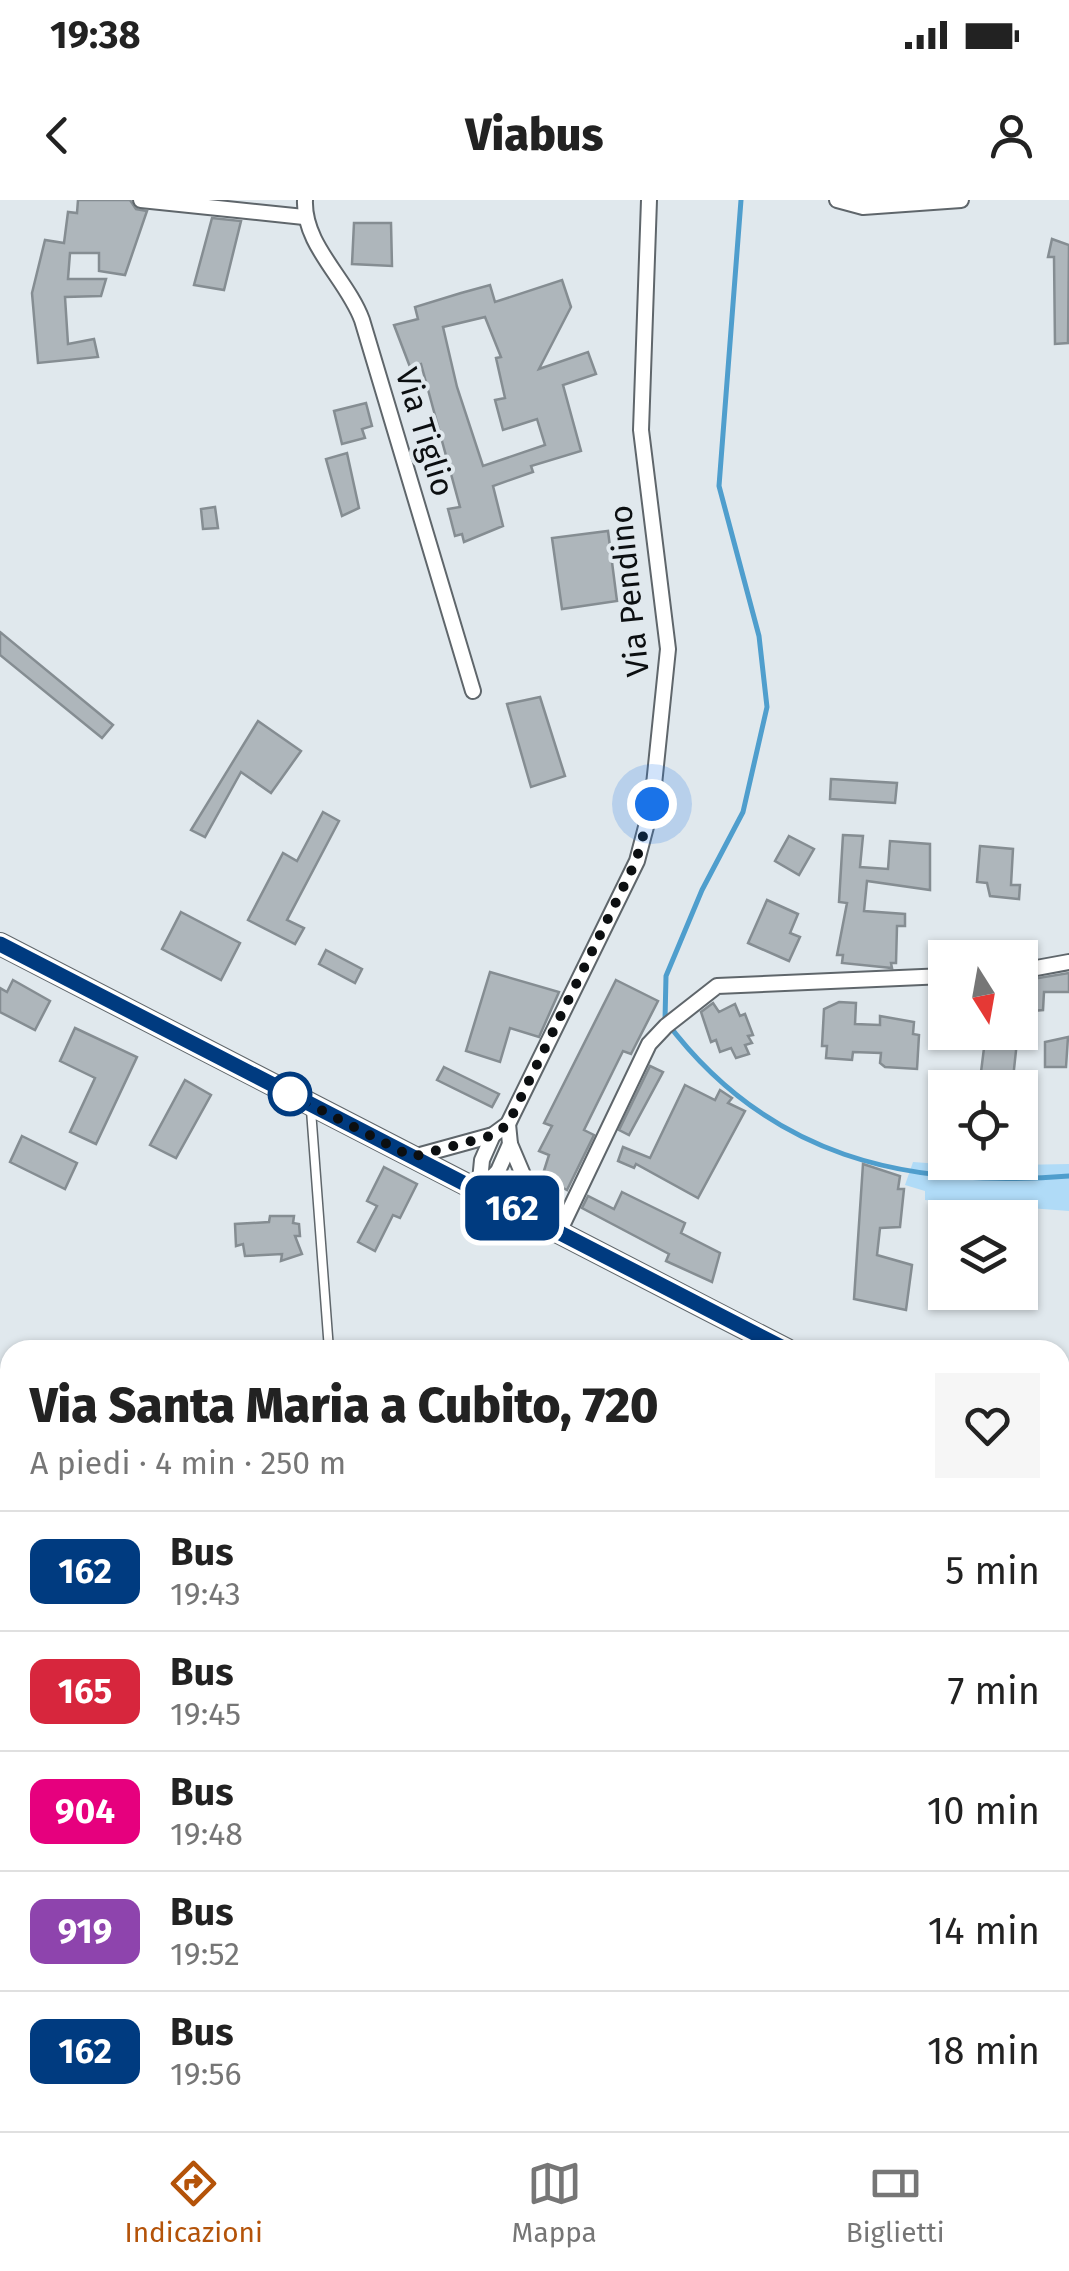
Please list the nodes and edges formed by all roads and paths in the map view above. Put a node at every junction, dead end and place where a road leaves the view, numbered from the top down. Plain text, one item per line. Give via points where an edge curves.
1 (140, 200) edge
2 (305, 200) edge
3 (649, 200) edge
4 (838, 200) edge
5 (961, 200) edge
6 (304, 217) junction
7 (474, 691) dead end
8 (0, 944) edge
9 (1069, 962) edge
10 (1038, 968) edge
11 (928, 977) edge
12 (311, 1105) junction
13 (508, 1124) junction
14 (494, 1135) junction
15 (510, 1144) junction
16 (412, 1157) junction
17 (479, 1191) junction
18 (552, 1228) junction
19 (328, 1340) edge
20 (769, 1340) edge

1 - 6 street
2 - 6 street
3 - 13 street, Via Pendino via 641,430 668,649 652,804 636,861
4 - 5 street via 863,207
6 - 7 street, Via Tiglio via 362,320
8 - 12 main road
9 - 10 street
11 - 18 street via 718,986 649,1044
12 - 16 main road
12 - 19 lane
13 - 14 street, Via Pendino
13 - 15 street
14 - 16 street, Via Pendino
14 - 17 street via 482,1160
15 - 17 street
15 - 18 street
16 - 17 main road
17 - 18 main road
18 - 20 main road

